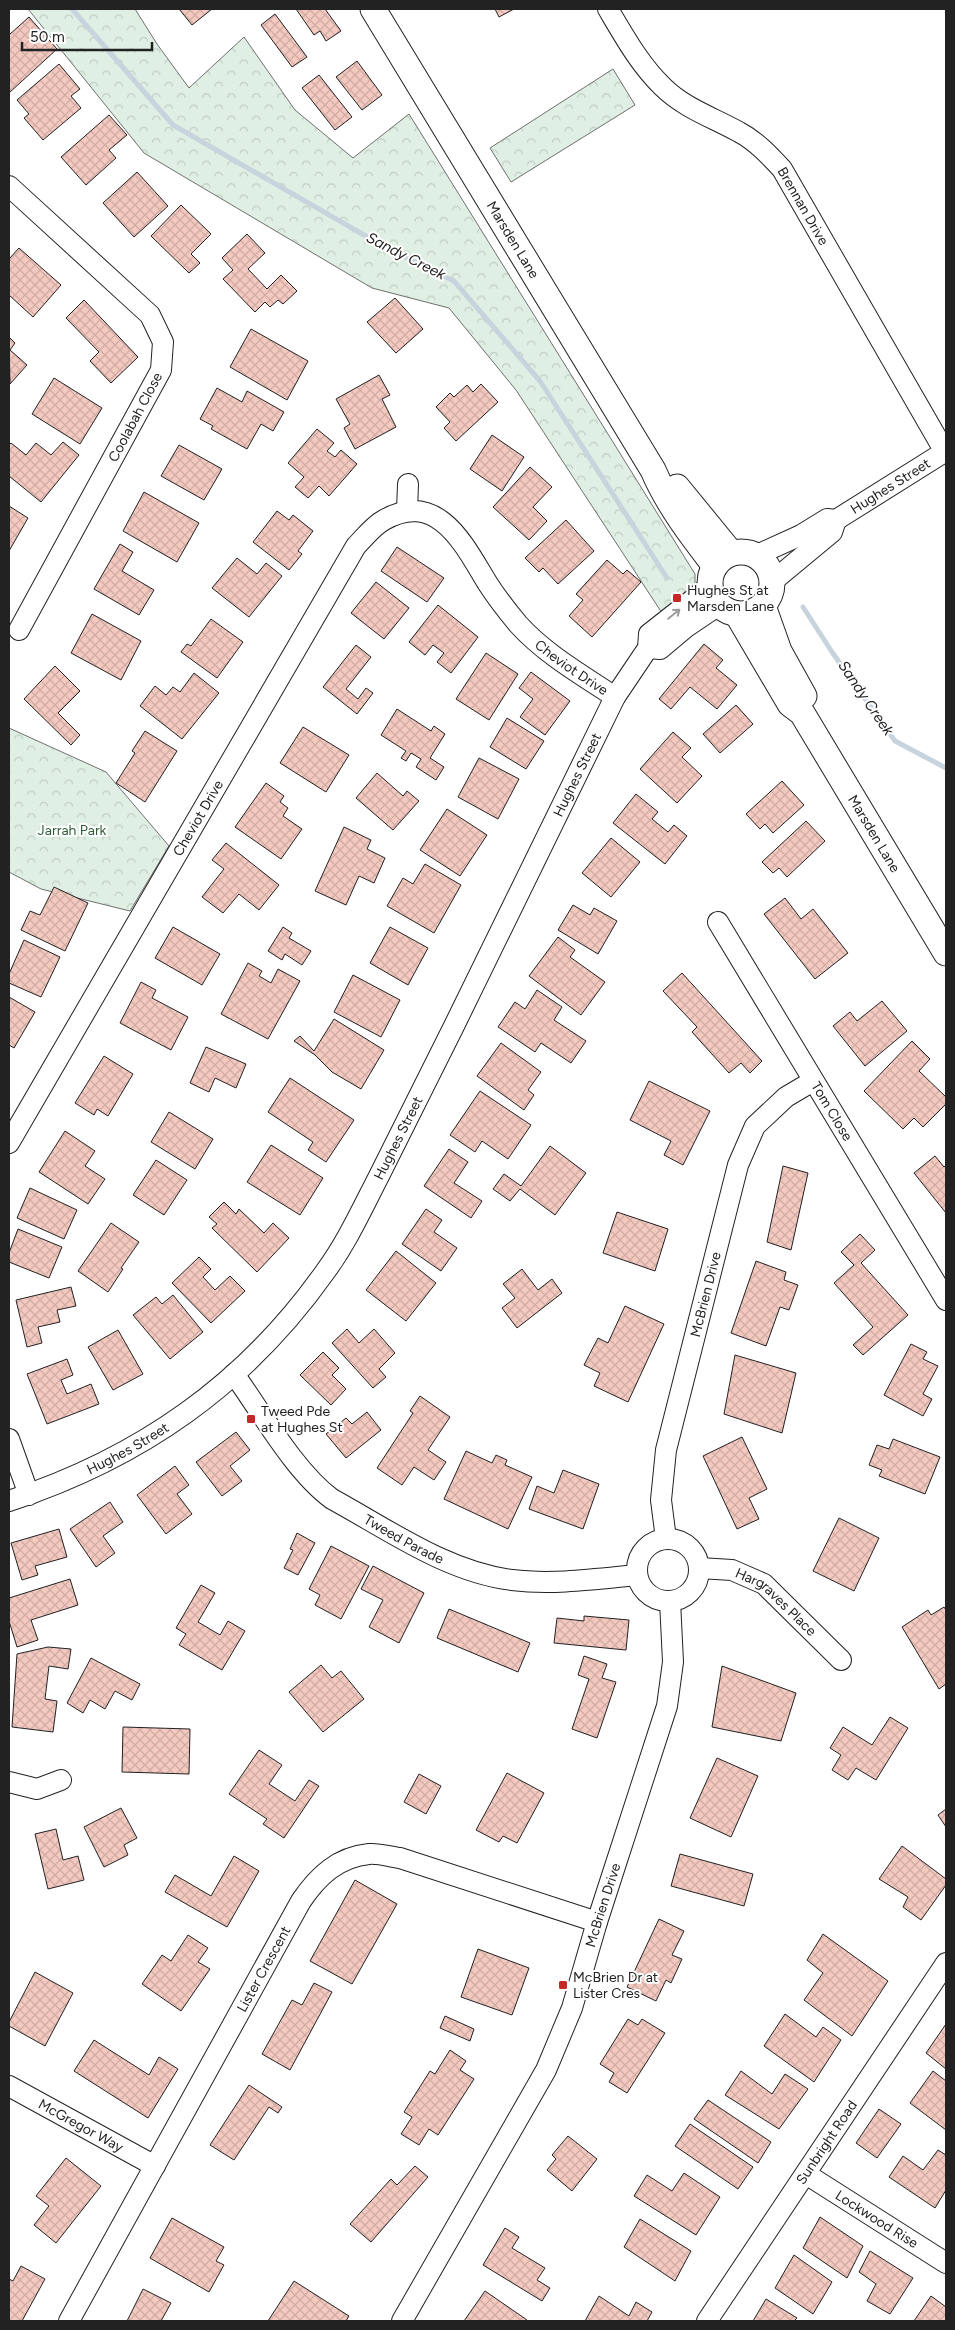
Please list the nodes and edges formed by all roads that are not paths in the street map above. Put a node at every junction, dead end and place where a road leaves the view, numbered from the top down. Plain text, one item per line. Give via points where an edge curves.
1 (373, 9) edge
2 (608, 9) edge
3 (9, 186) edge
4 (946, 452) edge
5 (408, 484) dead end
6 (407, 511) junction
7 (836, 520) junction
8 (757, 555) junction
9 (773, 581) junction
10 (722, 585) junction
11 (763, 606) junction
12 (19, 630) dead end
13 (615, 697) junction
14 (802, 713) junction
15 (718, 922) dead end
16 (946, 953) edge
17 (813, 1081) junction
18 (9, 1143) edge
19 (946, 1300) edge
20 (234, 1374) junction
21 (9, 1439) edge
22 (29, 1494) junction
23 (9, 1501) edge
24 (666, 1539) junction
25 (699, 1568) junction
26 (637, 1575) junction
27 (670, 1601) junction
28 (841, 1660) dead end
29 (61, 1780) dead end
30 (9, 1782) edge
31 (598, 1922) junction
32 (946, 1963) edge
33 (9, 2086) edge
34 (155, 2166) junction
35 (806, 2174) junction
36 (946, 2263) edge
37 (69, 2321) edge
38 (402, 2321) edge
39 (706, 2321) edge

1 - 10 main road, Marsden Lane via 653,470 675,484
2 - 4 street, Brennan Drive via 634,52 663,88 685,104 741,132 763,148 782,169
3 - 12 street, Coolabah Close via 150,316 163,342 161,370
4 - 7 street, Hughes Street
5 - 6 street
6 - 13 street, Cheviot Drive via 444,522 457,534 518,624 541,646
6 - 18 street, Cheviot Drive via 383,520 356,546
7 - 8 street, Hughes Street via 827,519
7 - 9 street, Hughes Street via 832,532
8 - 9 main road via 768,567
8 - 10 main road via 744,551
9 - 11 main road
10 - 11 main road via 752,612
10 - 13 street, Hughes Street via 649,634 648,648
10 - 14 main road, Marsden Lane via 790,704
11 - 14 main road, Marsden Lane via 779,651 804,697
13 - 20 street, Hughes Street via 348,1237 303,1302
14 - 16 main road, Marsden Lane
15 - 17 street, Tom Close
17 - 19 street, Tom Close
17 - 24 street, McBrien Drive via 786,1098 755,1126 738,1165 666,1450 661,1500
20 - 22 street, Hughes Street via 155,1436 96,1467
20 - 26 street, Tweed Parade via 321,1491 436,1556 463,1568 511,1580 547,1582
21 - 22 street
22 - 23 street, Hughes Street
24 - 25 street via 685,1544 694,1554
24 - 26 street via 653,1543 644,1551 638,1562
25 - 27 street via 697,1581 689,1593
25 - 28 street, Hargraves Place via 732,1570 764,1584
26 - 27 street via 648,1594 658,1600
27 - 31 street, McBrien Drive via 674,1637 671,1689
29 - 30 street via 37,1789
31 - 34 street, Lister Crescent via 400,1858 370,1854 329,1869 314,1882 301,1901
31 - 38 street, McBrien Drive via 572,2008 546,2070
32 - 35 street, Sunbright Road
33 - 34 street, McGregor Way
34 - 37 street, Lister Crescent
35 - 36 street, Lockwood Rise
35 - 39 street, Sunbright Road

